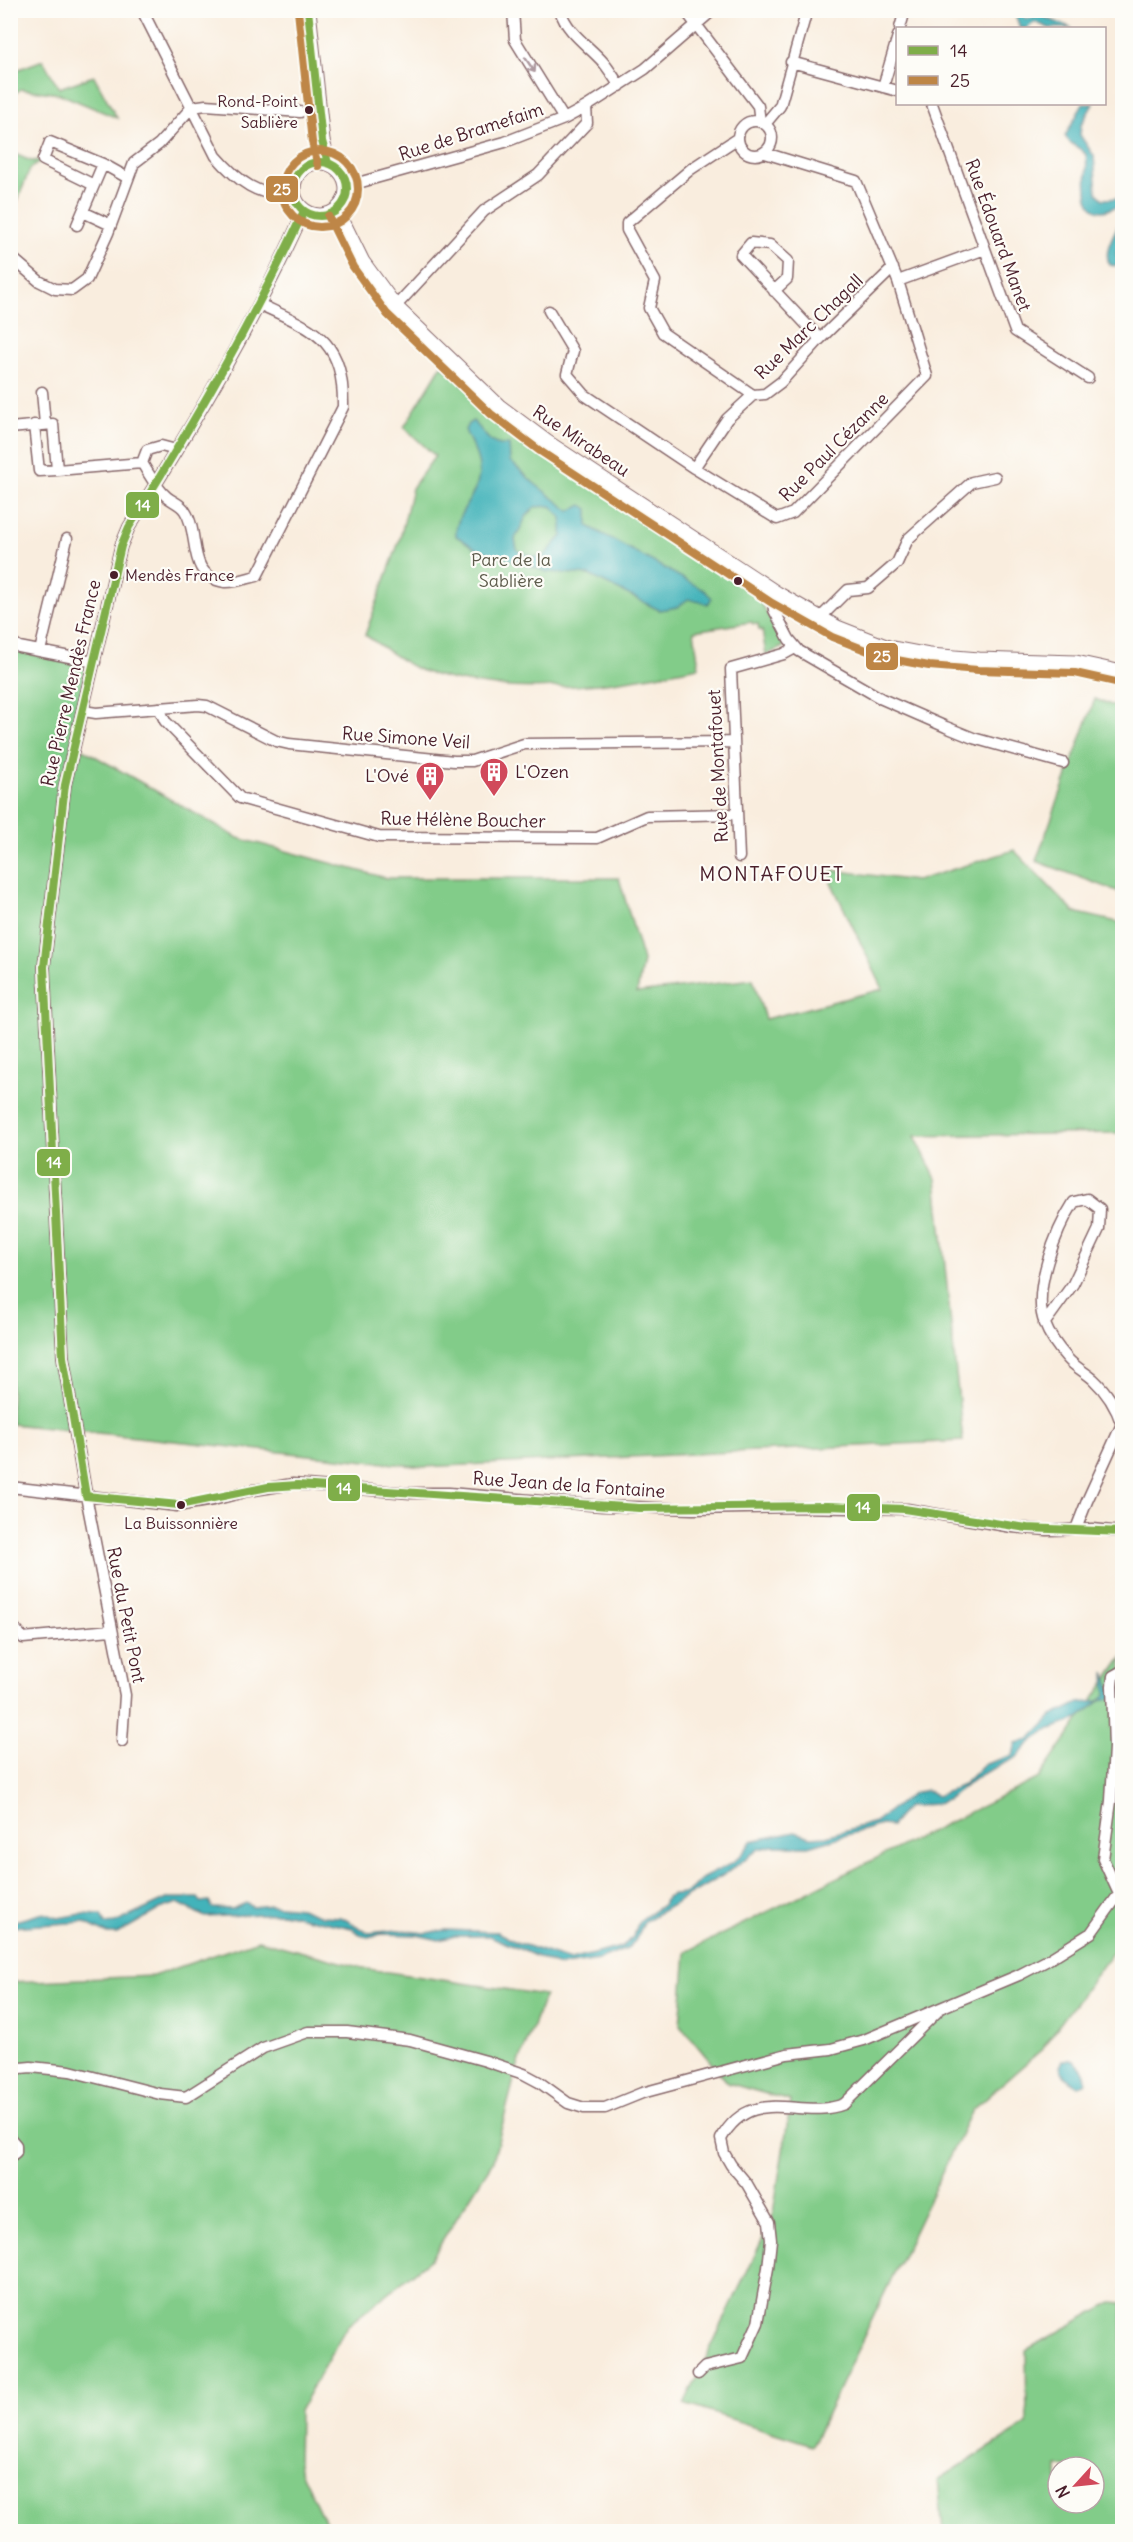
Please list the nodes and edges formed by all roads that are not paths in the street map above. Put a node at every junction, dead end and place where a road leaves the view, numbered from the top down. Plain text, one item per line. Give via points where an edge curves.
1 (142, 10) edge
2 (308, 10) edge
3 (513, 10) edge
4 (560, 10) edge
5 (684, 10) edge
6 (713, 10) edge
7 (807, 10) edge
8 (904, 10) edge
9 (696, 27) junction
10 (900, 27) edge
11 (896, 40) edge
12 (791, 62) junction
13 (620, 86) junction
14 (883, 87) junction
15 (896, 91) edge
16 (932, 105) edge
17 (192, 107) junction
18 (586, 107) junction
19 (300, 112) dead end
20 (564, 118) junction
21 (763, 123) junction
22 (738, 138) junction
23 (765, 153) junction
24 (328, 163) junction
25 (103, 164) junction
26 (129, 178) junction
27 (94, 185) junction
28 (348, 186) junction
29 (293, 194) junction
30 (304, 211) junction
31 (337, 211) junction
32 (83, 212) junction
33 (77, 225) dead end
34 (111, 225) junction
35 (985, 249) junction
36 (10, 256) edge
37 (893, 268) junction
38 (898, 281) junction
39 (774, 291) junction
40 (401, 302) junction
41 (259, 304) junction
42 (549, 311) dead end
43 (820, 339) junction
44 (1088, 378) dead end
45 (42, 392) dead end
46 (753, 395) junction
47 (40, 425) junction
48 (10, 428) edge
49 (176, 450) junction
50 (142, 463) junction
51 (694, 468) junction
52 (57, 470) junction
53 (995, 477) dead end
54 (156, 485) junction
55 (67, 539) dead end
56 (777, 594) junction
57 (820, 618) junction
58 (10, 640) edge
59 (795, 648) junction
60 (40, 651) junction
61 (94, 662) junction
62 (1122, 673) edge
63 (159, 708) junction
64 (84, 711) junction
65 (734, 742) junction
66 (1063, 763) dead end
67 (736, 814) junction
68 (739, 857) dead end
69 (1044, 1323) junction
70 (1122, 1425) edge
71 (10, 1486) edge
72 (86, 1496) junction
73 (1076, 1529) junction
74 (1122, 1532) edge
75 (10, 1623) edge
76 (111, 1630) junction
77 (1122, 1671) edge
78 (122, 1741) dead end
79 (941, 2008) junction
80 (10, 2069) edge
81 (10, 2138) edge
82 (10, 2157) edge
83 (698, 2374) dead end

1 - 17 street
2 - 24 main road via 322,141
3 -> 20 street via 515,40
4 - 13 street via 579,40 603,62
5 - 9 street
6 - 9 street, Rue de Bramefaim
7 - 12 street
8 - 10 street
9 - 13 street, Rue de Bramefaim
9 - 21 street via 758,106
11 - 14 street
12 - 14 street
12 - 21 street via 780,106
13 - 18 street, Rue de Bramefaim
14 - 15 street
16 - 35 street, Rue Édouard Manet
17 - 19 street
17 - 26 street via 159,144 134,163
17 - 29 street via 216,156 234,176 253,189
18 - 20 street, Rue de Bramefaim
18 - 40 street via 586,123 538,175 484,211
20 - 28 street, Rue de Bramefaim via 505,142
21 - 22 street via 750,122 741,128
21 - 23 street via 772,133
22 - 23 street via 747,154
22 - 46 street, Rue Marc Chagall via 691,169 627,223 627,230 655,281 649,308 663,333
23 - 37 street, Rue Paul Cézanne via 856,181
24 - 28 main road via 341,171
24 - 29 main road via 310,164 302,169 293,185
25 - 26 street
25 - 27 street
25 - 27 street via 50,142 43,160
26 - 34 street
27 - 32 street
28 - 31 main road
29 - 30 main road
30 - 31 main road via 320,217
30 - 41 street, Rue Pierre Mendès France
31 - 40 main road, Rue Mirabeau via 362,262
32 - 33 street
32 - 34 street
34 - 36 street via 87,279 72,290 55,289
35 - 38 street
35 - 44 street, Rue Édouard Manet via 1015,331
37 - 38 street, Rue Paul Cézanne
37 - 43 street, Rue Marc Chagall
38 - 51 street, Rue Paul Cézanne via 927,376 793,513 777,519
39 - 39 street via 741,255 751,243 770,245 788,261 787,279
39 - 43 street
40 - 56 main road, Rue Mirabeau via 498,406 546,442
41 - 49 street, Rue Pierre Mendès France
41 - 54 street via 306,326 331,346 344,383 343,407 257,576 226,583 207,575 196,559 191,522 183,508
42 - 51 street, Rue Paul Cézanne via 573,351 567,374 585,395
43 - 46 street, Rue Marc Chagall via 781,382 765,394
45 - 47 street
46 - 51 street via 727,419
47 - 48 street
47 - 52 street via 53,424
47 - 52 street via 39,471
49 - 50 street via 161,446 147,450
49 - 54 street, Rue Pierre Mendès France
50 - 52 street
50 - 54 street
53 - 57 street via 972,482 908,539 897,562 868,588 848,590
54 - 61 street, Rue Pierre Mendès France via 121,546
55 - 60 street
56 - 57 main road, Rue Mirabeau
56 - 59 street via 774,610
57 - 62 main road, Rue Mirabeau via 888,648 930,656 1076,663
58 - 60 street via 19,647
59 - 65 street, Rue de Montafouet via 730,669
59 - 66 street via 882,699 946,727
60 - 61 street
61 - 64 street, Rue Pierre Mendès France
63 - 64 street, Rue Simone Veil
63 - 65 street, Rue Simone Veil via 207,706 289,744 454,761 472,761 524,744
63 - 67 street, Rue Hélène Boucher via 163,718 240,798 380,837 597,838 646,816
64 - 72 street, Rue Pierre Mendès France via 64,785 44,967 63,1357
65 - 67 street, Rue de Montafouet
67 - 68 street, Rue de Montafouet
69 - 69 street via 1041,1286 1054,1245 1074,1202 1088,1199 1100,1209 1099,1229 1073,1284
69 - 70 street via 1068,1360 1093,1379 1116,1406
70 - 73 street
71 - 72 street, Rue Jean de la Fontaine
72 - 73 street, Rue Jean de la Fontaine via 177,1506 293,1484 602,1506 907,1509 1012,1527
72 - 76 street, Rue du Petit Pont
73 - 74 street, Rue Jean de la Fontaine
75 - 76 street via 23,1638
76 - 78 street, Rue du Petit Pont via 125,1695
77 - 79 street via 1113,1676 1111,1802 1103,1858 1119,1894 1091,1933 1019,1975
79 - 80 street via 864,2040 787,2054 605,2108 568,2103 524,2074 486,2061 410,2040 347,2032 308,2032 263,2048 186,2097 70,2071
79 - 83 street via 844,2104 831,2109 780,2105 738,2117 728,2126 721,2139 724,2153 769,2222 768,2268 758,2323 742,2358 705,2367
81 - 82 street via 16,2152

